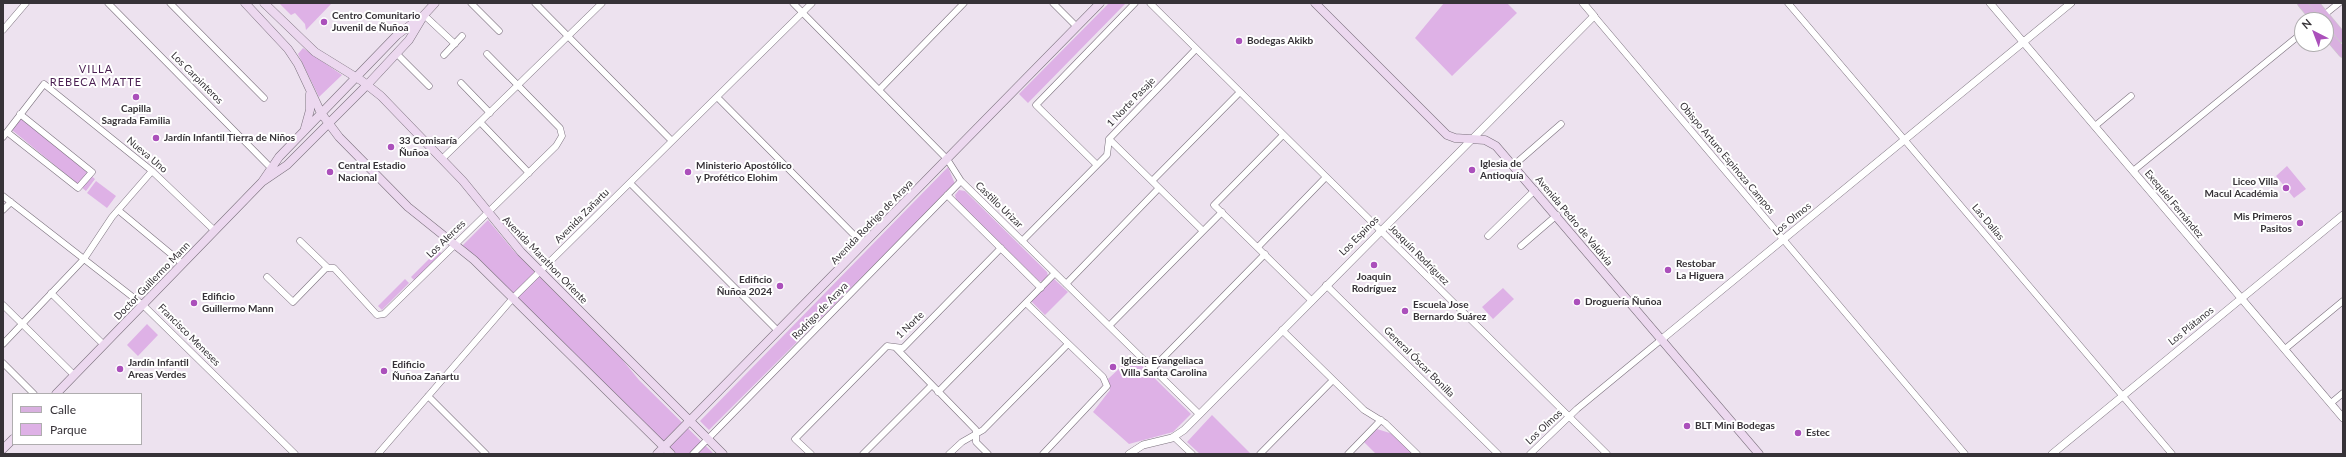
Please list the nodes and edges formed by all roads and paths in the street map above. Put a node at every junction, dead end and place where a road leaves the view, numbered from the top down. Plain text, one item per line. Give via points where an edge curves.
1 (26, 3) edge
2 (108, 3) edge
3 (170, 3) edge
4 (245, 3) edge
5 (264, 3) edge
6 (435, 3) edge
7 (471, 3) edge
8 (535, 3) edge
9 (602, 3) edge
10 (793, 3) edge
11 (812, 3) edge
12 (964, 3) edge
13 (1053, 3) edge
14 (1100, 3) edge
15 (1135, 3) edge
16 (1150, 3) edge
17 (1315, 3) edge
18 (1583, 3) edge
19 (1788, 3) edge
20 (1990, 3) edge
21 (2071, 3) edge
22 (2302, 3) edge
23 (2339, 3) edge
24 (802, 12) junction
25 (2313, 12) edge
26 (2328, 12) edge
27 (424, 15) junction
28 (1594, 16) junction
29 (1077, 27) junction
30 (3, 30) edge
31 (2334, 30) edge
32 (500, 31) dead end
33 (462, 36) dead end
34 (568, 36) junction
35 (2343, 38) edge
36 (2294, 40) edge
37 (2023, 42) junction
38 (2334, 42) edge
39 (455, 44) junction
40 (1196, 49) junction
41 (2343, 53) edge
42 (397, 54) junction
43 (487, 54) dead end
44 (444, 55) dead end
45 (356, 77) junction
46 (461, 83) dead end
47 (368, 84) junction
48 (429, 86) dead end
49 (518, 86) junction
50 (309, 89) junction
51 (879, 90) junction
52 (1240, 92) junction
53 (2132, 96) dead end
54 (717, 97) junction
55 (264, 98) dead end
56 (346, 105) junction
57 (321, 113) junction
58 (490, 113) junction
59 (20, 114) junction
60 (480, 122) junction
61 (328, 123) junction
62 (1561, 124) dead end
63 (2095, 126) junction
64 (304, 130) junction
65 (5, 135) edge
66 (1283, 135) junction
67 (1109, 139) junction
68 (1471, 139) junction
69 (1905, 140) junction
70 (672, 141) junction
71 (442, 159) junction
72 (947, 159) junction
73 (1097, 165) junction
74 (1514, 165) junction
75 (270, 167) junction
76 (152, 171) junction
77 (2133, 171) junction
78 (529, 173) junction
79 (1326, 177) junction
80 (961, 181) junction
81 (1152, 181) junction
82 (262, 182) junction
83 (630, 183) junction
84 (1159, 188) junction
85 (1535, 190) junction
86 (948, 195) junction
87 (3, 196) edge
88 (11, 202) junction
89 (3, 210) edge
90 (118, 210) junction
91 (1222, 212) junction
92 (488, 213) junction
93 (1557, 215) junction
94 (2343, 215) edge
95 (1379, 230) junction
96 (215, 231) junction
97 (1203, 231) junction
98 (1488, 236) dead end
99 (1783, 239) junction
100 (300, 240) dead end
101 (1022, 241) junction
102 (455, 244) junction
103 (863, 244) junction
104 (1521, 246) dead end
105 (1258, 247) junction
106 (1001, 248) junction
107 (1265, 254) junction
108 (84, 258) junction
109 (183, 264) junction
110 (328, 268) junction
111 (540, 271) junction
112 (1055, 273) junction
113 (267, 277) dead end
114 (1066, 284) junction
115 (1326, 285) junction
116 (1041, 288) junction
117 (51, 293) junction
118 (513, 298) junction
119 (2241, 298) junction
120 (1311, 300) junction
121 (2343, 301) edge
122 (1026, 303) junction
123 (3, 305) edge
124 (143, 305) junction
125 (22, 324) junction
126 (1109, 326) junction
127 (1282, 330) junction
128 (778, 331) junction
129 (1662, 339) junction
130 (3, 344) edge
131 (1068, 344) junction
132 (104, 345) junction
133 (896, 348) junction
134 (2284, 349) junction
135 (3, 363) edge
136 (1152, 369) junction
137 (74, 375) junction
138 (1333, 380) junction
139 (932, 385) junction
140 (938, 392) junction
141 (33, 393) edge
142 (57, 393) edge
143 (2343, 393) edge
144 (2123, 395) junction
145 (428, 396) junction
146 (2330, 403) junction
147 (1199, 414) junction
148 (1570, 417) junction
149 (2343, 418) edge
150 (1381, 420) junction
151 (690, 421) junction
152 (975, 435) junction
153 (1174, 436) junction
154 (12, 439) edge
155 (708, 440) junction
156 (664, 447) junction
157 (3, 449) edge
158 (295, 454) edge
159 (378, 454) edge
160 (486, 454) edge
161 (657, 454) edge
162 (671, 454) edge
163 (693, 454) edge
164 (723, 454) edge
165 (811, 454) edge
166 (863, 454) edge
167 (949, 454) edge
168 (988, 454) edge
169 (1043, 454) edge
170 (1130, 454) edge
171 (1192, 454) edge
172 (1260, 454) edge
173 (1348, 454) edge
174 (1417, 454) edge
175 (1498, 454) edge
176 (1530, 454) edge
177 (1607, 454) edge
178 (1759, 454) edge
179 (1965, 454) edge
180 (2052, 454) edge
181 (2172, 454) edge

1 - 30 street
2 - 75 street, Los Carpinteros
3 - 55 street
4 - 50 main road via 288,48
5 - 45 main road, Avenida Marathon Oriente via 315,52
6 - 27 main road, Doctor Guillermo Mann
7 - 32 street
8 - 34 street
9 - 34 street
10 - 24 street, Castillo Urizar
11 - 24 street, Avenida Zañartu
12 - 51 street
13 - 29 street
14 - 29 main road, Avenida Rodrigo de Araya
15 - 73 street via 1036,105
16 - 40 street, Joaquín Rodríguez
17 - 68 main road, Avenida Pedro de Valdivia via 1448,135
18 - 28 street, Obispo Arturo Espinoza Campos
19 - 69 street, Las Dalias
20 - 37 street, Exequiel Fernández
21 - 37 street, Los Olmos
22 - 25 main road
23 - 26 street
24 - 51 street, Castillo Urizar
24 - 54 street, Avenida Zañartu
27 - 39 street
27 - 42 main road, Doctor Guillermo Mann via 414,34
27 - 45 main road, Doctor Guillermo Mann via 397,35
28 - 68 street, Los Espinos
28 - 99 street, Obispo Arturo Espinoza Campos
29 - 72 main road, Avenida Rodrigo de Araya
31 - 35 main road
33 - 39 street
34 - 49 street
34 - 70 street
36 - 77 street
37 - 63 street, Exequiel Fernández
37 - 69 street, Los Olmos
38 - 41 main road
39 - 44 street
40 - 52 street, Joaquín Rodríguez
40 - 67 street, 1 Norte Pasaje
42 - 47 main road, Doctor Guillermo Mann
42 - 48 street
43 - 49 street
45 - 47 main road, Avenida Marathon Oriente
45 - 56 main road
45 - 57 main road, Doctor Guillermo Mann
46 - 58 street
47 - 56 main road, Doctor Guillermo Mann
47 - 71 main road, Avenida Marathon Oriente
49 - 58 street
49 - 78 street, Los Alerces via 562,132 556,146
50 - 57 main road
50 - 64 main road via 310,110
51 - 72 street, Castillo Urizar
52 - 66 street, Joaquín Rodríguez
52 - 81 street
53 - 63 street
54 - 70 street, Avenida Zañartu
54 - 103 street
56 - 61 main road, Doctor Guillermo Mann
57 - 61 main road
57 - 64 main road, Doctor Guillermo Mann
58 - 60 street
59 - 65 street
59 - 65 street via 92,172 78,188
59 - 76 street, Nueva Uno via 44,84
60 - 71 street
60 - 78 street
61 - 82 main road, Doctor Guillermo Mann via 281,171
61 - 102 main road via 408,207
62 - 74 street
63 - 77 street, Exequiel Fernández
64 - 75 main road, Doctor Guillermo Mann
66 - 79 street, Joaquín Rodríguez
66 - 91 street via 1214,205
67 - 73 street, 1 Norte Pasaje via 1107,155
67 - 81 street
68 - 74 main road, Avenida Pedro de Valdivia via 1494,144
68 - 95 street, Los Espinos
69 - 99 street, Los Olmos
69 - 144 street, Las Dalias
70 - 83 street, Avenida Zañartu
71 - 92 main road, Avenida Marathon Oriente
72 - 80 street, Castillo Urizar
72 - 103 main road, Avenida Rodrigo de Araya
73 - 101 street, 1 Norte Pasaje
74 - 85 main road, Avenida Pedro de Valdivia
75 - 82 main road, Doctor Guillermo Mann
76 - 90 street
76 - 96 street, Nueva Uno
77 - 119 street, Exequiel Fernández
78 - 92 street, Los Alerces
79 - 95 street, Joaquín Rodríguez
79 - 105 street
80 - 86 street, Rodrigo de Araya
80 - 101 street, Castillo Urizar
81 - 84 street
82 - 96 main road, Doctor Guillermo Mann
83 - 111 street, Avenida Zañartu
83 - 128 street
84 - 97 street
84 - 114 street
85 - 93 main road, Avenida Pedro de Valdivia
85 - 98 street
86 - 106 street
86 - 155 street, Rodrigo de Araya
87 - 88 street, Francisco Meneses
88 - 89 street
88 - 108 street, Francisco Meneses
90 - 108 street
90 - 109 street
91 - 97 street
91 - 105 street
92 - 102 street, Los Alerces
92 - 111 main road, Avenida Marathon Oriente via 504,234
93 - 104 street
93 - 129 main road, Avenida Pedro de Valdivia
94 - 119 street, Los Plátanos
95 - 115 street, Los Espinos
95 - 148 street, Joaquín Rodríguez
96 - 109 main road, Doctor Guillermo Mann
97 - 126 street
99 - 129 street, Los Olmos
99 - 179 street, Obispo Arturo Espinoza Campos
100 - 110 street
101 - 112 street, Castillo Urizar
102 - 110 street, Los Alerces via 381,315 377,315 336,269
102 - 118 main road
103 - 128 main road, Avenida Rodrigo de Araya
105 - 107 street
106 - 116 street
106 - 133 street, 1 Norte via 903,348
107 - 120 street
107 - 136 street
108 - 117 street
108 - 124 street, Francisco Meneses
109 - 124 main road, Doctor Guillermo Mann
110 - 113 street via 293,302
111 - 118 street, Avenida Zañartu
111 - 151 main road, Avenida Marathon Oriente
112 - 114 street, Castillo Urizar
112 - 116 street
114 - 126 street, Castillo Urizar
115 - 120 street, Los Espinos
115 - 175 street, General Óscar Bonilla
116 - 122 street
117 - 125 street
117 - 132 street
118 - 145 street, Avenida Zañartu
118 - 156 main road
119 - 134 street, Exequiel Fernández
119 - 144 street, Los Plátanos
120 - 127 street, Los Espinos
121 - 134 street
122 - 131 street
122 - 140 street
123 - 125 street
124 - 132 main road, Doctor Guillermo Mann
124 - 158 street, Francisco Meneses
125 - 130 street
125 - 137 street
126 - 136 street, Castillo Urizar
127 - 138 street
127 - 147 street, Los Espinos
128 - 151 main road, Avenida Rodrigo de Araya
129 - 148 street, Los Olmos
129 - 178 main road, Avenida Pedro de Valdivia
131 - 152 street via 983,430
131 - 169 street via 1105,380 1107,386
132 - 137 main road, Doctor Guillermo Mann
133 - 139 street
133 - 165 street, 1 Norte via 887,346 795,439
134 - 146 street, Exequiel Fernández
135 - 141 street
136 - 147 street, Castillo Urizar
137 - 142 main road, Doctor Guillermo Mann
138 - 150 street via 1367,413
138 - 172 street
139 - 140 street
139 - 166 street
140 - 152 street via 976,430
143 - 146 street
144 - 180 street, Los Plátanos
144 - 181 street, Las Dalias
145 - 159 street, Avenida Zañartu
145 - 160 street
146 - 149 street, Exequiel Fernández
147 - 153 street, Los Espinos
148 - 176 street, Los Olmos
148 - 177 street, Joaquín Rodríguez
150 - 173 street
150 - 174 street
151 - 155 main road, Avenida Marathon Oriente
151 - 156 main road, Avenida Rodrigo de Araya
152 - 167 street via 962,442
152 - 168 street via 976,442
153 - 170 street, Los Espinos via 1143,445
153 - 171 street
154 - 157 main road
155 - 163 street, Rodrigo de Araya
155 - 164 main road, Avenida Marathon Oriente
156 - 161 main road, Avenida Rodrigo de Araya
156 - 162 main road

